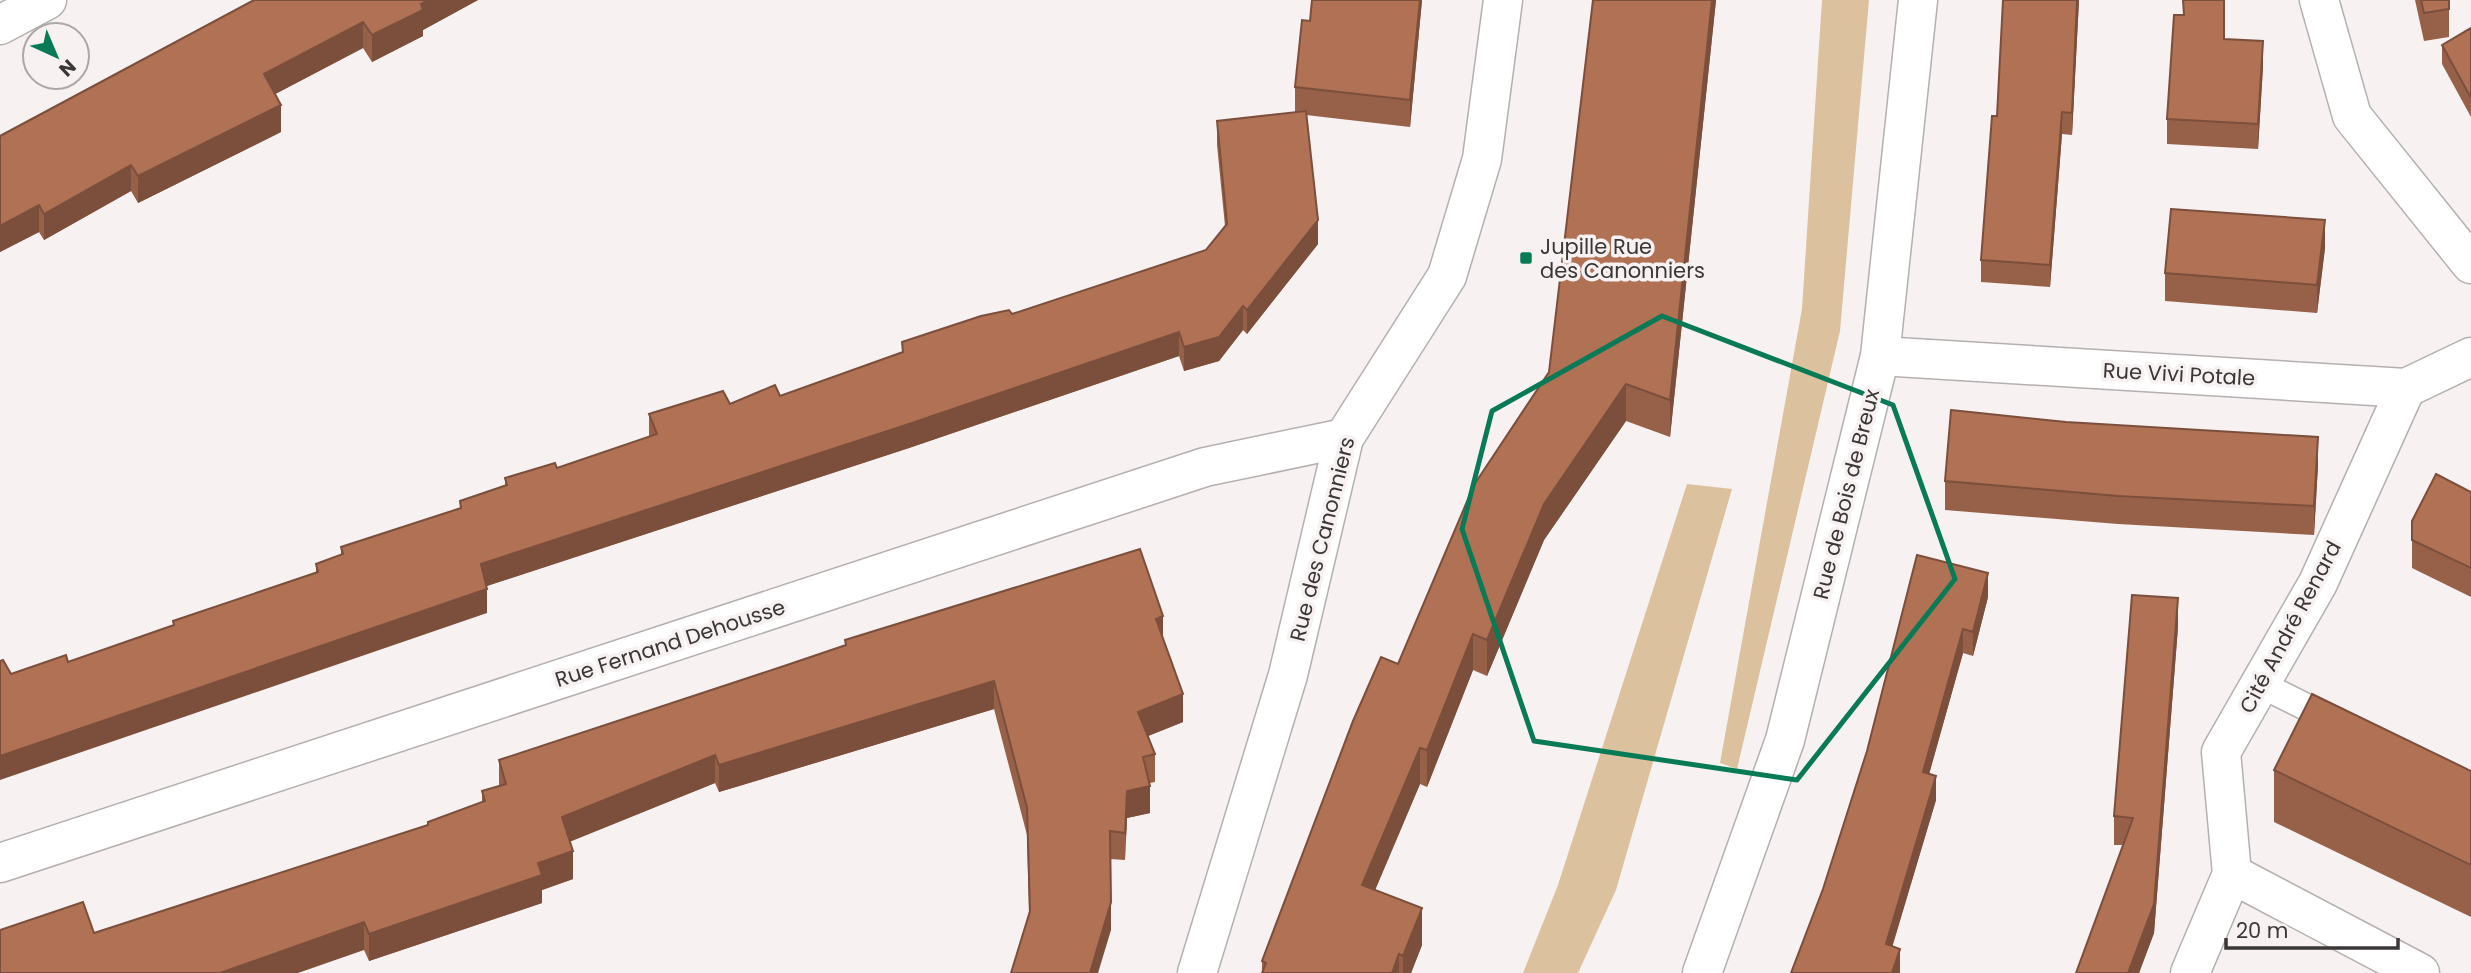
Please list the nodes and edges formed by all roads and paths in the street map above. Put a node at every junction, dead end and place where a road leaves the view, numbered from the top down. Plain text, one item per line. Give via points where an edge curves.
1 (47, 0) edge
2 (1503, 0) edge
3 (1918, 0) edge
4 (2319, 0) edge
5 (0, 25) edge
6 (2471, 264) edge
7 (1880, 356) junction
8 (2471, 357) edge
9 (2406, 388) junction
10 (1344, 438) junction
11 (2260, 684) junction
12 (2359, 733) edge
13 (0, 863) edge
14 (2232, 874) junction
15 (1197, 973) edge
16 (1702, 973) edge
17 (2189, 973) edge
18 (2420, 973) edge

1 - 5 street
2 - 10 street, Rue des Canonniers via 1482,159 1447,276
3 - 7 street, Rue de Bois de Breux
4 - 6 street via 2352,116
7 - 9 street, Rue Vivi Potale
7 - 16 street, Rue de Bois de Breux via 1785,740
8 - 9 street, Rue Vivi Potale
9 - 11 street, Cité André Renard via 2318,583
10 - 13 street, Rue Fernand Dehousse via 1205,467
10 - 15 street, Rue des Canonniers via 1288,675
11 - 12 lane
11 - 14 street, Cité André Renard via 2221,752
14 - 17 street, Cité André Renard
14 - 18 street

